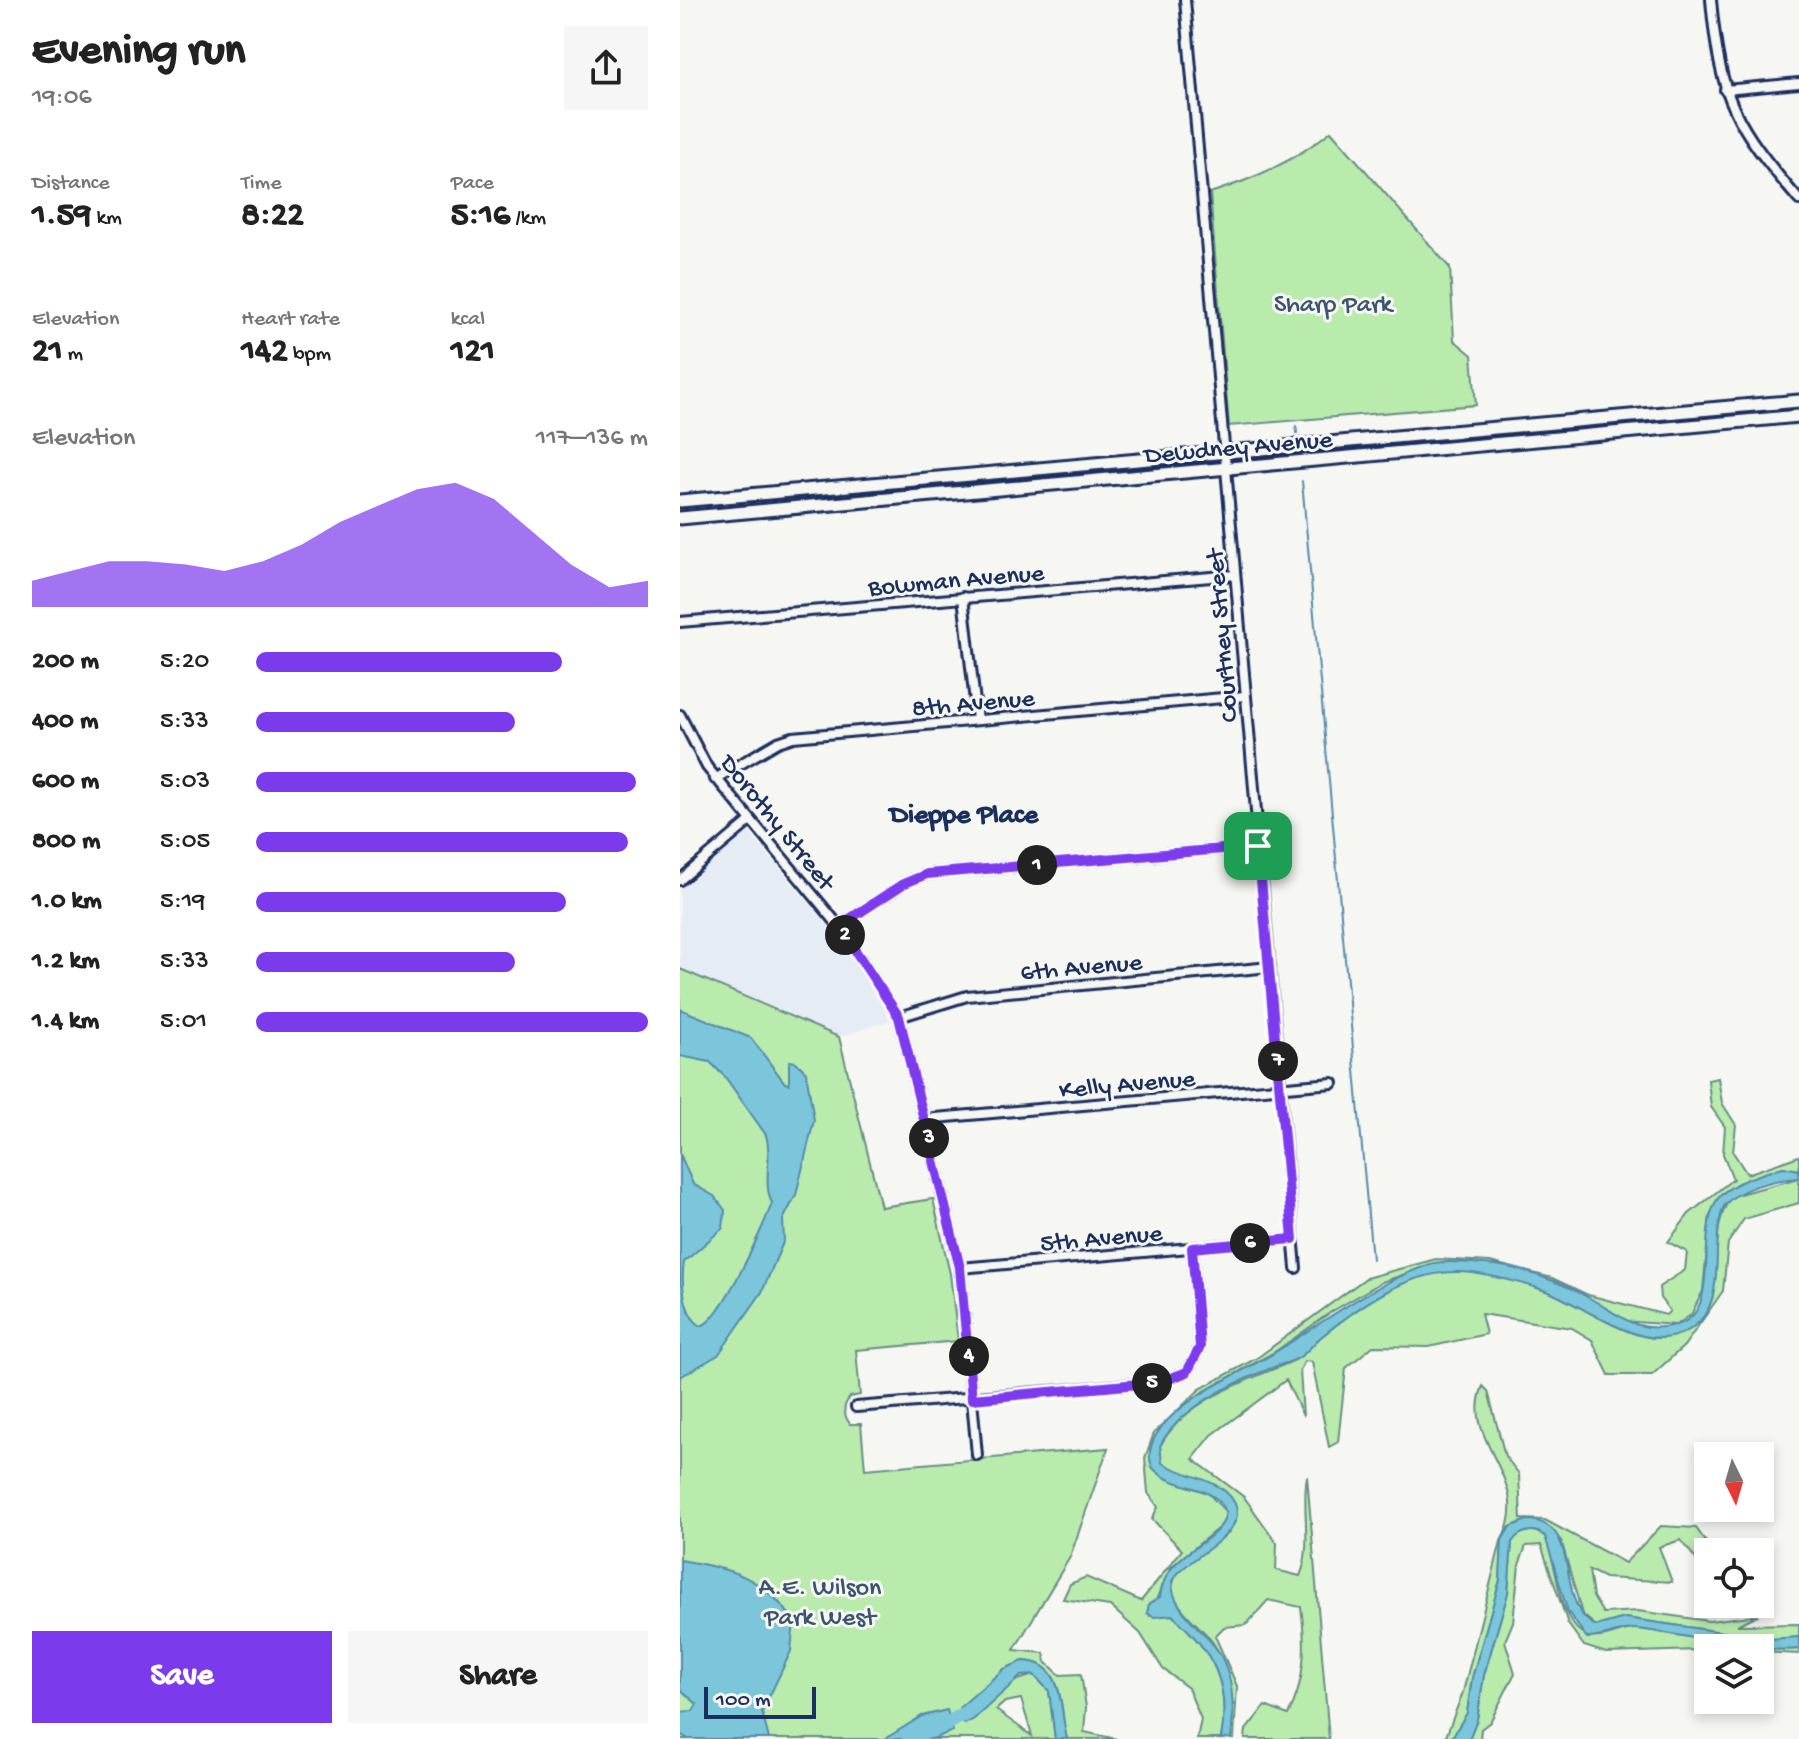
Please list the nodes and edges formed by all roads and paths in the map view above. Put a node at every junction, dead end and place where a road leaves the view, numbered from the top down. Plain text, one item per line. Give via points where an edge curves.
1 (1185, 0) edge
2 (1711, 0) edge
3 (1799, 83) edge
4 (1725, 90) junction
5 (1799, 200) edge
6 (1799, 401) edge
7 (1799, 416) edge
8 (1224, 454) junction
9 (1226, 468) junction
10 (680, 501) edge
11 (680, 518) edge
12 (1235, 575) junction
13 (963, 597) junction
14 (680, 622) edge
15 (1245, 696) junction
16 (680, 715) edge
17 (977, 720) junction
18 (715, 779) junction
19 (750, 821) junction
20 (1258, 846) junction
21 (680, 880) edge
22 (839, 926) junction
23 (1270, 967) junction
24 (899, 1017) junction
25 (1333, 1083) dead end
26 (1280, 1087) junction
27 (924, 1119) junction
28 (1293, 1239) junction
29 (1192, 1248) junction
30 (960, 1268) junction
31 (1296, 1268) dead end
32 (972, 1399) junction
33 (856, 1407) dead end
34 (977, 1455) dead end

1 - 8 street, Courtney Street
2 - 4 street
3 - 4 street
4 - 5 street via 1748,140
6 - 8 main road, Dewdney Avenue
7 - 9 main road, Dewdney Avenue
8 - 9 street, Courtney Street
8 - 10 main road, Dewdney Avenue
9 - 11 main road, Dewdney Avenue
9 - 12 street, Courtney Street
12 - 13 street, Bowman Avenue
12 - 15 street, Courtney Street
13 - 14 street, Bowman Avenue
13 - 17 street
15 - 17 street, 8th Avenue
15 - 20 street, Courtney Street
16 - 18 street, Dorothy Street
17 - 18 street, 8th Avenue via 793,737
18 - 19 street, Dorothy Street
19 - 21 street
19 - 22 street, Dorothy Street
20 - 22 street via 927,874
20 - 23 street, Courtney Street
22 - 24 street, Dorothy Street
23 - 24 street, 6th Avenue via 967,996
23 - 26 street, Courtney Street
24 - 27 street, Dorothy Street
25 - 26 street, Kelly Avenue
26 - 27 street, Kelly Avenue
26 - 28 street, Courtney Street
27 - 30 street, Dorothy Street
28 - 29 street, 5th Avenue
28 - 31 street, Courtney Street
29 - 30 street, 5th Avenue
29 - 32 street via 1200,1347 1187,1372 1161,1382
30 - 32 street, Dorothy Street
32 - 33 street
32 - 34 street, Dorothy Street

